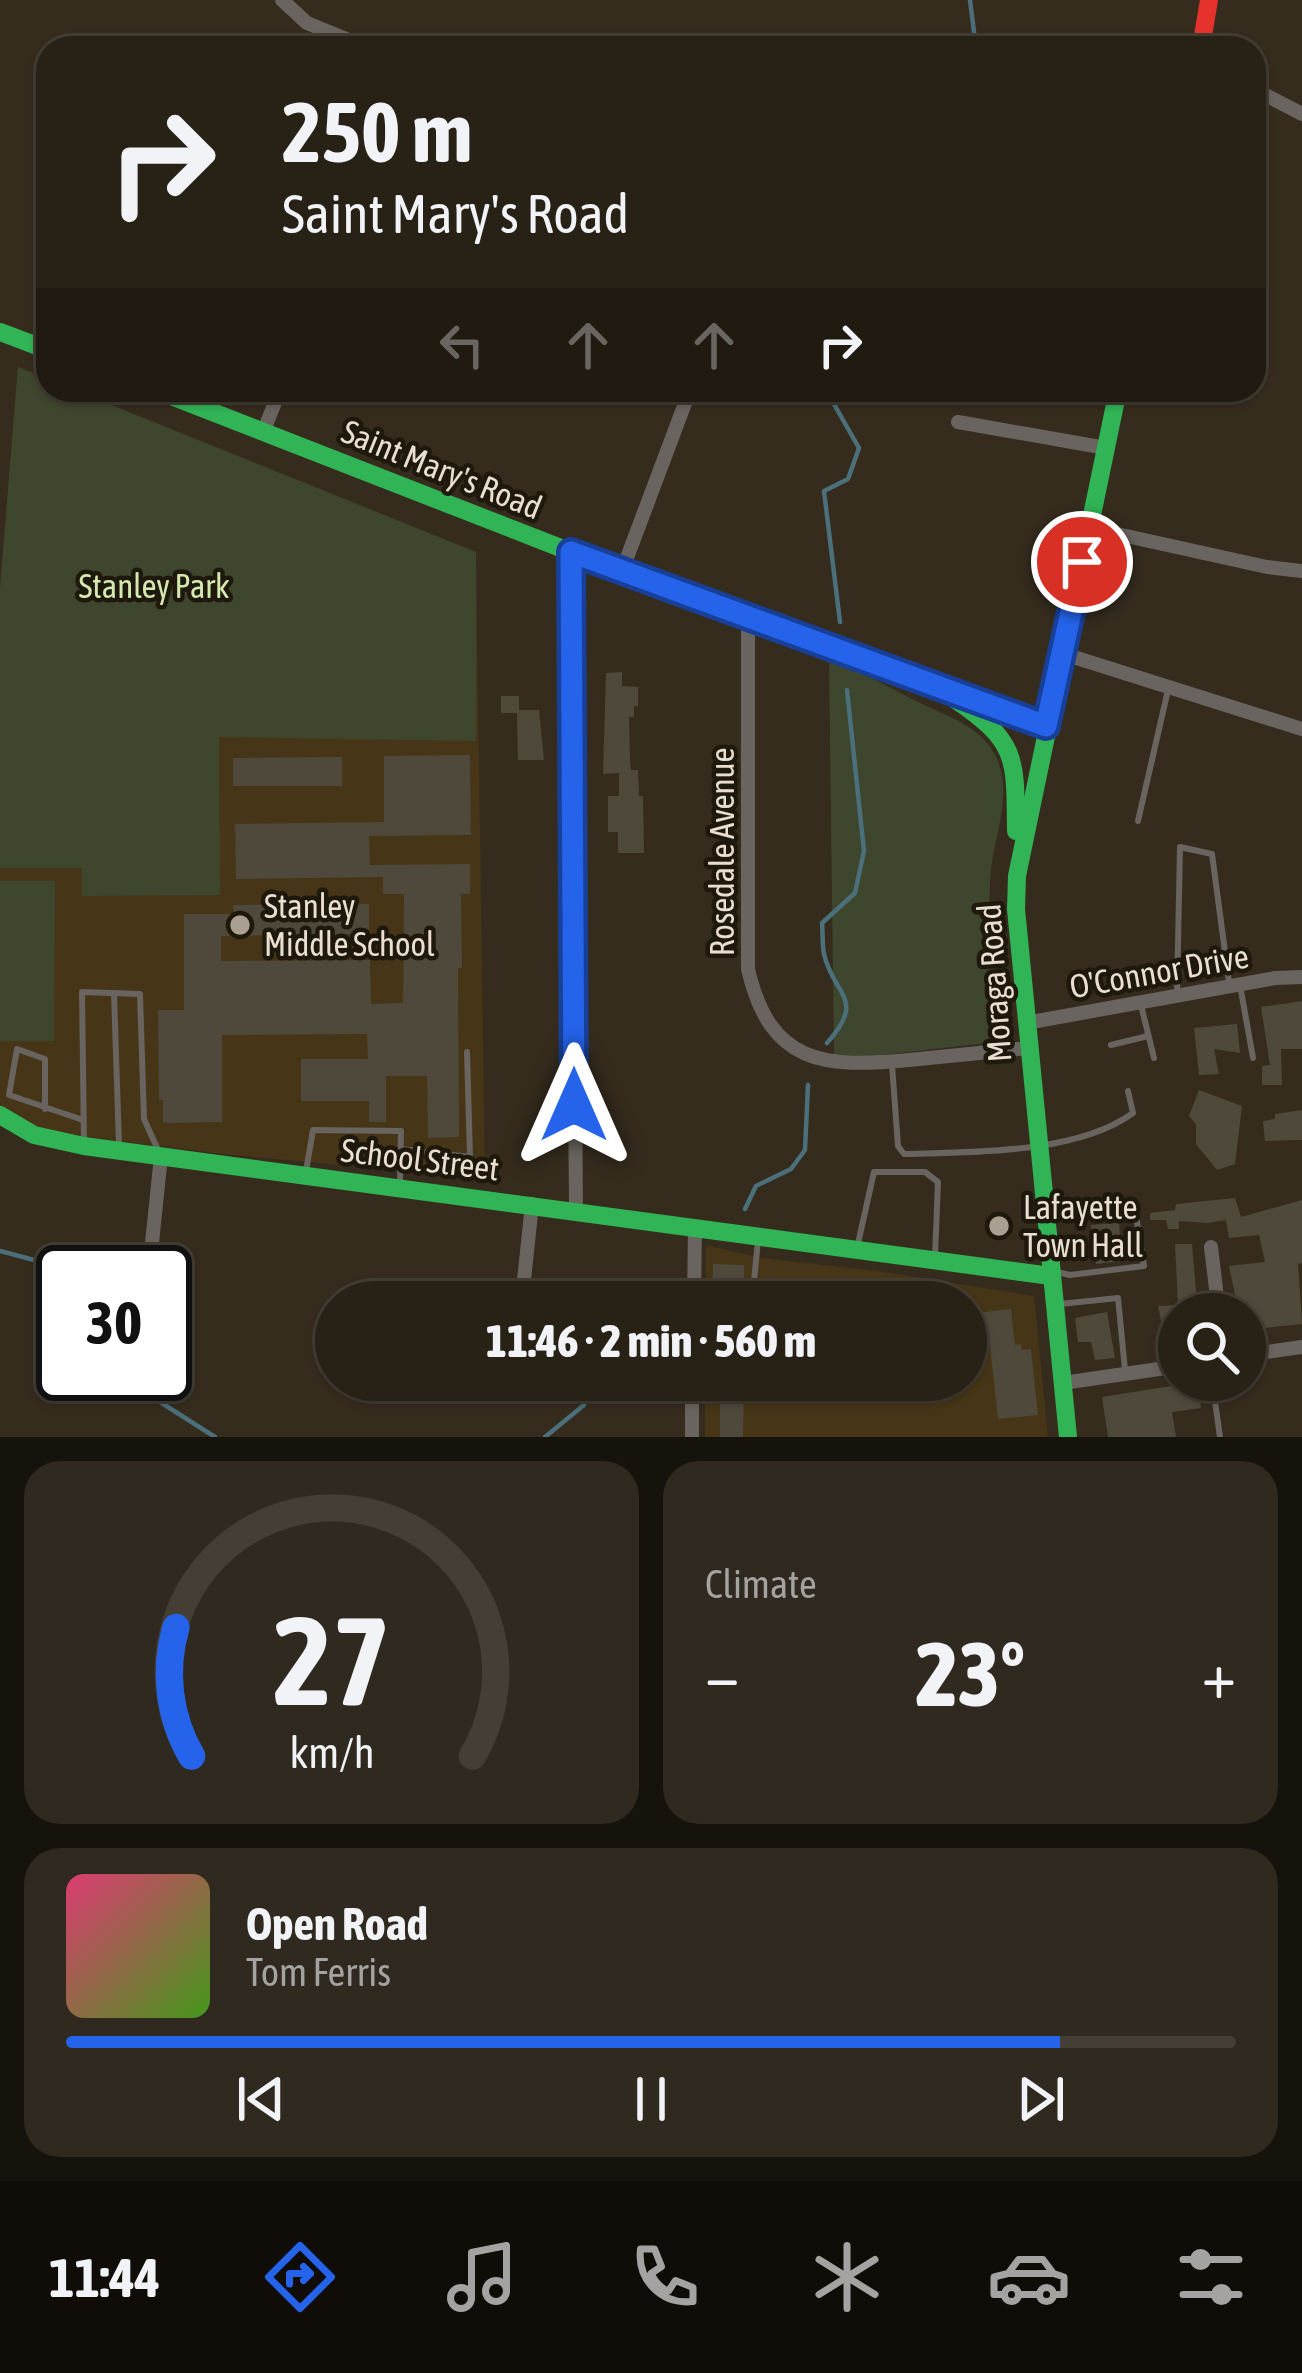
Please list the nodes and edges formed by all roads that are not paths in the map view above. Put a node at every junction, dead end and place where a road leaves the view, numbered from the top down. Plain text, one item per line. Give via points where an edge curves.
1 (282, 0) edge
2 (1209, 0) edge
3 (340, 36) edge
4 (1203, 36) edge
5 (1266, 95) edge
6 (1302, 114) edge
7 (0, 332) edge
8 (36, 346) edge
9 (188, 402) edge
10 (275, 402) edge
11 (685, 402) edge
12 (1116, 402) edge
13 (958, 422) dead end
14 (264, 430) junction
15 (1106, 448) junction
16 (1090, 528) junction
17 (571, 552) junction
18 (622, 571) junction
19 (1302, 571) edge
20 (748, 616) junction
21 (1064, 654) junction
22 (922, 678) junction
23 (1169, 687) junction
24 (1046, 726) junction
25 (1302, 729) edge
26 (1138, 820) dead end
27 (1017, 876) junction
28 (1302, 977) edge
29 (1235, 985) junction
30 (114, 993) junction
31 (1178, 994) junction
32 (1140, 1001) junction
33 (1026, 1023) junction
34 (1148, 1036) junction
35 (1111, 1045) dead end
36 (1029, 1048) junction
37 (467, 1052) dead end
38 (1154, 1058) dead end
39 (1252, 1058) dead end
40 (891, 1062) junction
41 (1127, 1091) dead end
42 (45, 1109) junction
43 (0, 1115) edge
44 (83, 1120) junction
45 (1038, 1144) junction
46 (84, 1146) junction
47 (401, 1149) junction
48 (119, 1151) junction
49 (160, 1156) junction
50 (306, 1175) junction
51 (400, 1187) junction
52 (532, 1204) junction
53 (576, 1210) junction
54 (1046, 1218) junction
55 (695, 1228) junction
56 (759, 1237) junction
57 (152, 1245) edge
58 (1211, 1247) dead end
59 (856, 1250) junction
60 (935, 1261) junction
61 (1051, 1273) junction
62 (524, 1281) edge
63 (694, 1281) edge
64 (754, 1281) edge
65 (1216, 1293) edge
66 (1054, 1305) junction
67 (1302, 1347) edge
68 (1266, 1352) edge
69 (1158, 1369) edge
70 (1126, 1374) junction
71 (1063, 1383) junction
72 (692, 1401) edge
73 (1216, 1401) edge
74 (692, 1437) edge
75 (1068, 1437) edge
76 (1220, 1437) edge

1 - 3 street
2 - 4 street
5 - 6 street
7 - 8 street
9 - 14 street, Saint Mary's Road
10 - 14 street
11 - 18 street
12 - 15 street, Moraga Road
13 - 15 street
14 - 17 street, Saint Mary's Road
15 - 16 street, Moraga Road
16 - 19 street
16 - 21 street, Moraga Road
17 - 18 street, Saint Mary's Road
17 - 53 street
18 - 20 street, Saint Mary's Road
20 - 22 street, Saint Mary's Road
20 - 40 street, Rosedale Avenue via 754,995 781,1040 800,1054 855,1066
21 - 23 street
21 - 24 street, Moraga Road
22 - 24 street, Saint Mary's Road
22 - 27 street via 999,728 1011,747
23 - 25 street
23 - 26 lane
24 - 27 street, Moraga Road
27 - 33 street, Moraga Road
28 - 29 street, O'Connor Drive
29 - 31 street, O'Connor Drive
29 - 31 lane via 1212,854 1180,847
29 - 39 lane
30 - 44 lane via 82,992
30 - 48 lane
30 - 49 lane via 140,994 144,1119
31 - 32 street, O'Connor Drive
32 - 33 street, O'Connor Drive
32 - 34 lane
33 - 36 street, Moraga Road
34 - 35 lane
34 - 38 lane
36 - 40 street, Rosedale Avenue
36 - 45 street, Moraga Road
37 - 47 lane via 470,1157
40 - 45 lane via 904,1154
41 - 45 lane via 1133,1113 1112,1129
42 - 42 lane via 45,1059 17,1049 9,1094
42 - 44 lane
43 - 46 street, School Street via 34,1135
44 - 46 lane
45 - 54 street, Moraga Road
46 - 48 street, School Street
47 - 50 lane via 401,1131 313,1130
47 - 51 lane
48 - 49 street, School Street
49 - 50 street, School Street
49 - 57 street
50 - 51 street, School Street
51 - 52 street, School Street
52 - 53 street, School Street
52 - 62 street
53 - 55 street, School Street
54 - 61 street, Moraga Road
54 - 61 lane via 1134,1203 1144,1266
55 - 56 street, School Street
55 - 63 street
56 - 59 street, School Street
56 - 64 lane
58 - 65 street
59 - 60 street, School Street
59 - 60 lane via 874,1172 925,1172 938,1182
60 - 61 street, School Street
61 - 66 street, Moraga Road
66 - 70 lane via 1118,1298
66 - 71 street, Moraga Road
67 - 68 street
69 - 70 street
70 - 71 street
71 - 75 street, Moraga Road
72 - 74 street
73 - 76 lane

